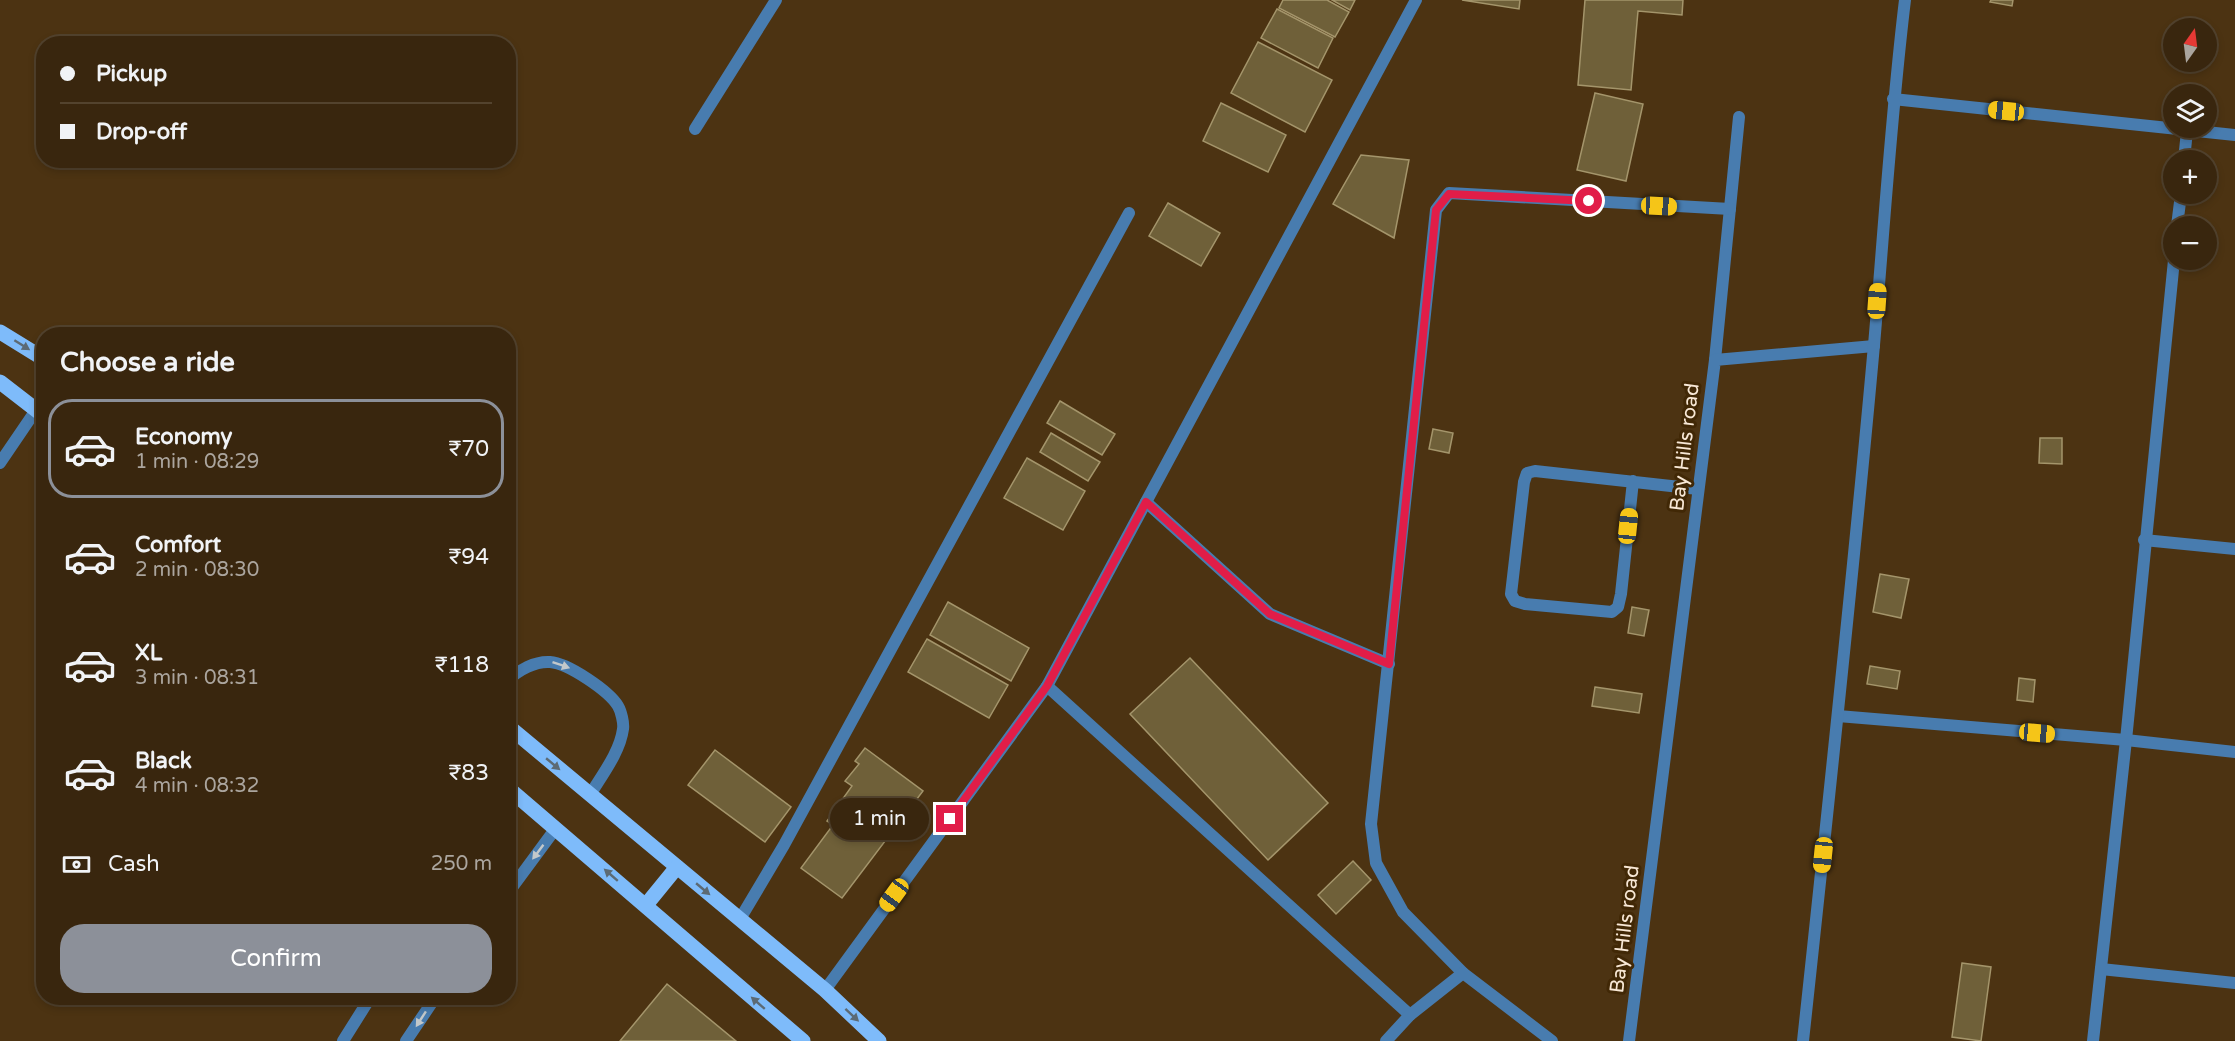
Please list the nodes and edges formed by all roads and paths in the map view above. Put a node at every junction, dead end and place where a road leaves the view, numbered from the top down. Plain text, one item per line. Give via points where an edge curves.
1 (776, 0) edge
2 (1416, 0) edge
3 (1905, 0) edge
4 (1893, 99) junction
5 (1739, 117) dead end
6 (2163, 128) edge
7 (695, 129) dead end
8 (2217, 134) edge
9 (2235, 135) edge
10 (1730, 209) junction
11 (1129, 213) dead end
12 (2173, 270) edge
13 (0, 332) edge
14 (1874, 346) junction
15 (36, 354) edge
16 (1715, 360) junction
17 (0, 382) edge
18 (36, 410) edge
19 (36, 418) edge
20 (0, 463) edge
21 (1633, 482) junction
22 (1698, 489) junction
23 (1146, 502) junction
24 (2144, 540) junction
25 (2235, 549) edge
26 (1389, 664) junction
27 (516, 675) edge
28 (1047, 686) junction
29 (1838, 716) junction
30 (516, 733) edge
31 (2126, 740) junction
32 (2235, 752) edge
33 (590, 795) junction
34 (516, 796) edge
35 (556, 828) junction
36 (677, 867) junction
37 (516, 882) edge
38 (646, 905) junction
39 (740, 919) junction
40 (2101, 969) junction
41 (1463, 973) junction
42 (2235, 983) edge
43 (825, 990) junction
44 (366, 1005) edge
45 (430, 1005) edge
46 (1410, 1015) junction
47 (343, 1041) edge
48 (406, 1041) edge
49 (803, 1041) edge
50 (879, 1041) edge
51 (1386, 1041) edge
52 (1552, 1041) edge
53 (1629, 1041) edge
54 (1803, 1041) edge
55 (2093, 1041) edge

1 - 7 street
2 - 23 street
3 - 4 street
4 - 6 street
4 - 14 street
5 - 10 street
8 - 9 street
10 - 16 street
10 - 26 street via 1449,194 1436,210
11 - 39 street
12 - 24 street
13 -> 15 main road
14 - 16 street, Bay Hills road
14 - 29 street
16 - 22 street, Bay Hills road
17 - 18 main road
19 - 20 street
21 - 21 street via 1527,473 1511,594 1515,601 1612,612 1618,607
21 - 22 street
22 - 53 street, Bay Hills road
23 - 26 street via 1270,614
23 - 28 street
24 - 25 street
24 - 31 street
26 - 41 street via 1371,824 1376,863 1403,912
27 -> 33 street via 535,663 551,662 571,669 619,707 624,727
28 - 43 street
28 - 46 street
29 - 31 street
29 - 54 street
30 -> 33 main road
31 - 32 street
31 - 40 street
33 - 36 main road
34 - 35 main road
35 -> 37 street
38 -> 35 main road
36 - 38 main road
36 -> 39 main road
49 -> 38 main road
39 - 43 main road
40 - 42 street
40 - 55 street
41 - 46 street
41 - 52 street
43 -> 50 main road
44 - 47 street
45 -> 48 street
46 - 51 street

